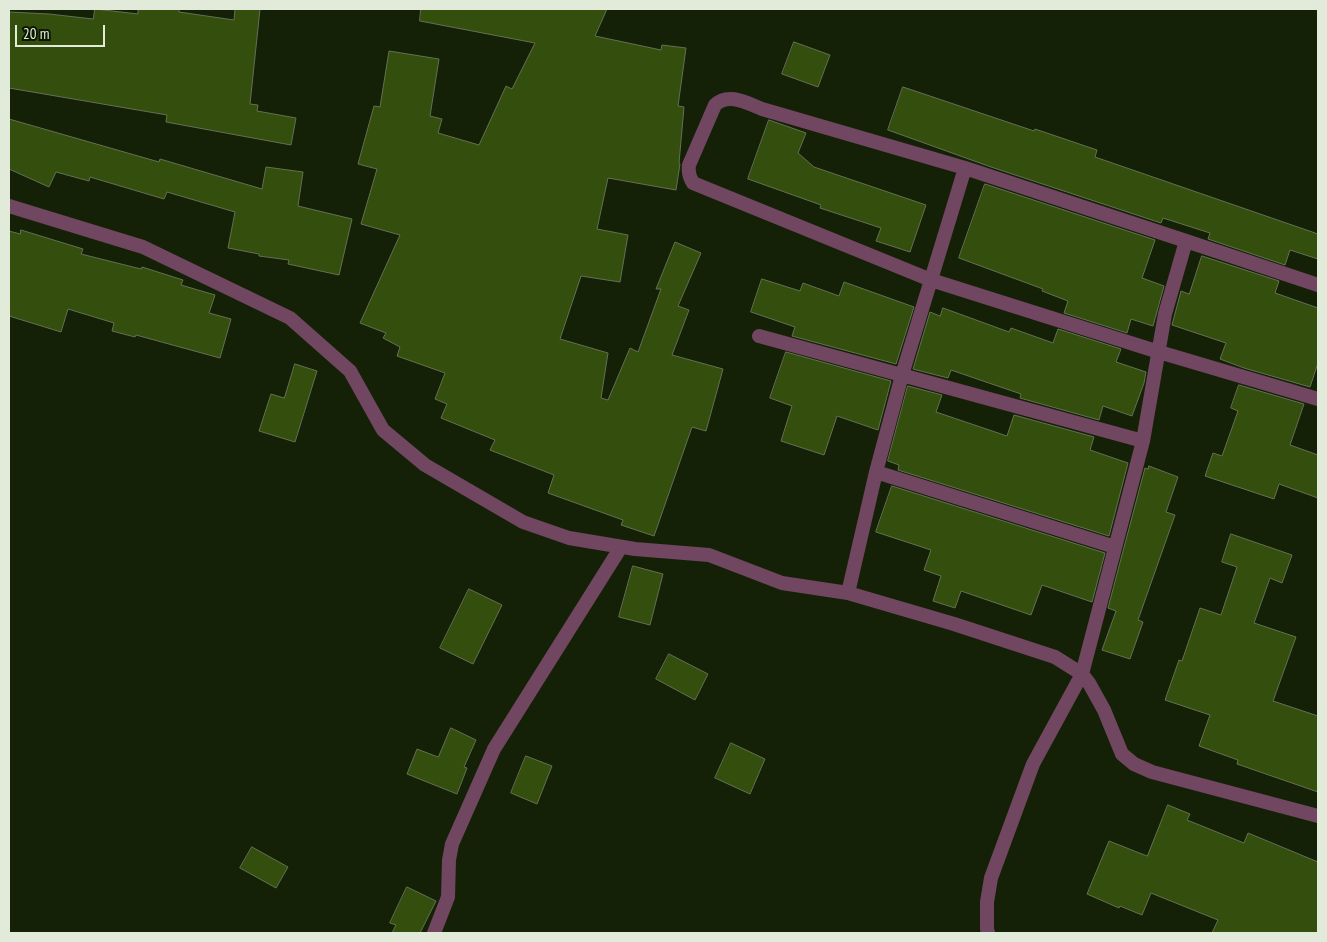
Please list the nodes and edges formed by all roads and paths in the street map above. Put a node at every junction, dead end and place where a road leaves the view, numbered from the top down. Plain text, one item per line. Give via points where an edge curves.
1 (965, 168) junction
2 (9, 206) edge
3 (1186, 241) junction
4 (931, 280) junction
5 (1318, 285) edge
6 (759, 336) dead end
7 (1159, 352) junction
8 (902, 375) junction
9 (1318, 400) edge
10 (1143, 441) junction
11 (876, 472) junction
12 (621, 546) junction
13 (1115, 547) junction
14 (848, 593) junction
15 (1082, 674) junction
16 (1318, 816) edge
17 (434, 933) edge
18 (988, 933) edge

1 - 3 street
1 - 4 street
1 - 4 street via 728,98 715,105 689,165 689,178 693,183
2 - 12 street via 143,247 290,318 350,371 384,430 425,465 524,522 569,538
3 - 5 street
3 - 7 street via 1165,314
4 - 7 street
4 - 8 street
6 - 8 street
7 - 9 street
7 - 10 street
8 - 10 street
8 - 11 street
10 - 13 street
11 - 13 street
11 - 14 street
12 - 14 street via 710,556 782,583
12 - 17 street via 494,749 452,844 448,897
13 - 15 street
14 - 15 street via 1055,658
15 - 16 street via 1104,710 1122,754 1134,764 1152,772
15 - 18 street via 1032,764 990,878 986,902

